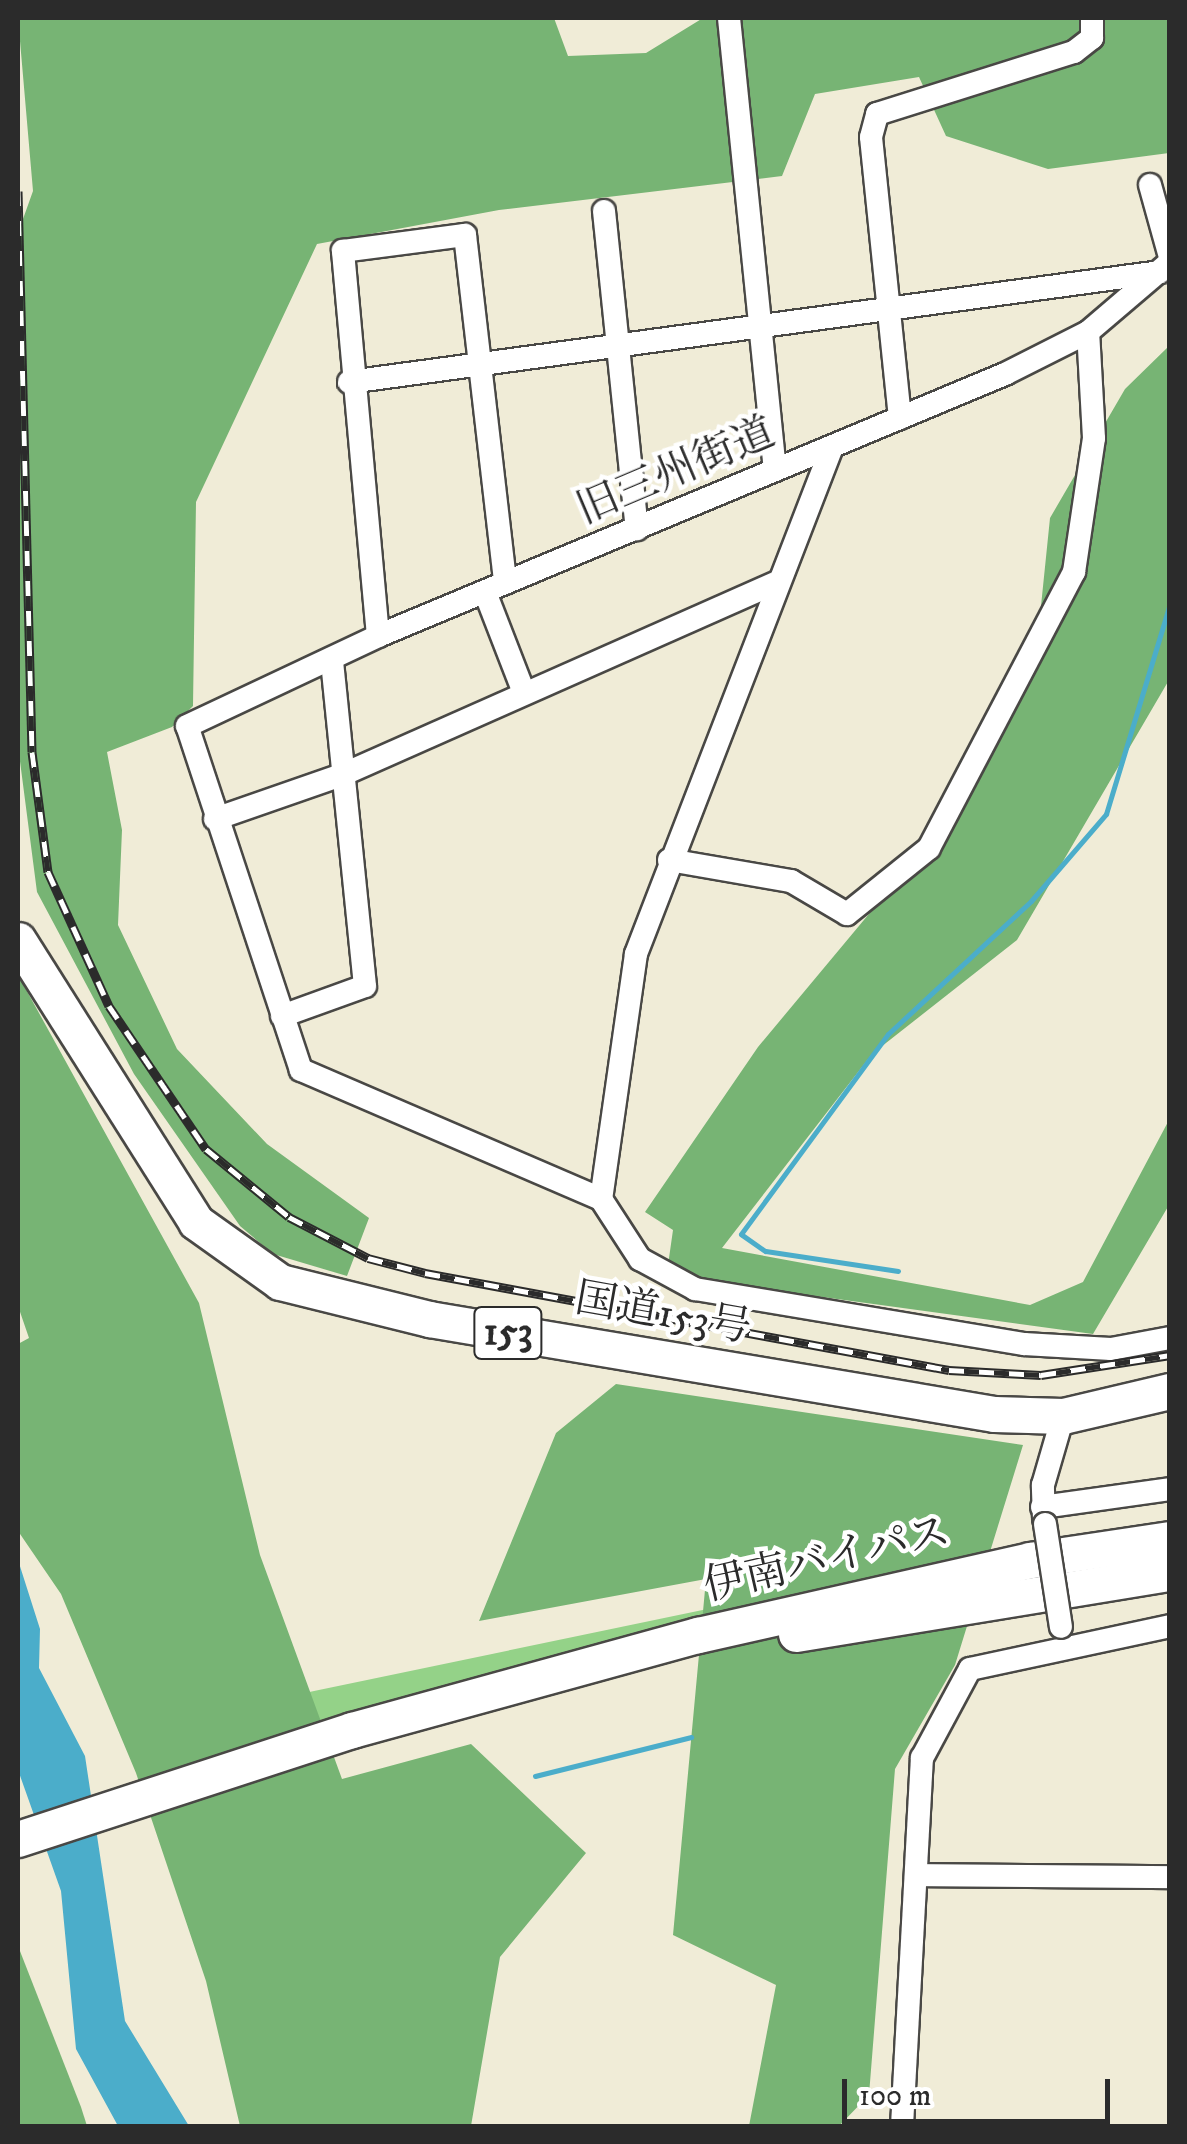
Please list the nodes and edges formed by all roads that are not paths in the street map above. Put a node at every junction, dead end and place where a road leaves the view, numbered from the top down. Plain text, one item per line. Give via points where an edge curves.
1 (729, 18) edge
2 (1092, 18) edge
3 (1150, 185) dead end
4 (604, 211) dead end
5 (1166, 264) edge
6 (887, 304) junction
7 (759, 322) junction
8 (1088, 332) junction
9 (620, 343) junction
10 (483, 361) junction
11 (349, 382) junction
12 (900, 418) junction
13 (832, 447) junction
14 (775, 470) junction
15 (637, 529) junction
16 (776, 583) junction
17 (495, 588) junction
18 (378, 636) junction
19 (332, 659) junction
20 (524, 690) junction
21 (344, 774) junction
22 (215, 819) junction
23 (669, 860) junction
24 (18, 940) edge
25 (282, 1016) junction
26 (601, 1199) junction
27 (1170, 1338) edge
28 (1170, 1391) edge
29 (1063, 1416) junction
30 (1170, 1488) edge
31 (1044, 1516) junction
32 (1170, 1539) edge
33 (1170, 1574) edge
34 (1170, 1626) edge
35 (1062, 1635) junction
36 (510, 1690) junction
37 (18, 1839) edge
38 (916, 1875) junction
39 (1170, 1876) edge
40 (902, 2126) edge

1 - 7 street
2 - 6 street via 1092,38 1074,52 877,114
3 - 5 street
4 - 9 street
5 - 6 street
5 - 8 street, 旧三州街道
6 - 7 street
6 - 12 street
7 - 9 street
7 - 14 street
8 - 12 street, 旧三州街道
8 - 23 street via 1094,438 1074,572 929,848 847,914 791,880
9 - 10 street
9 - 15 street
10 - 11 street
10 - 11 street via 471,248 451,232 342,250
10 - 17 street
11 - 18 street
12 - 13 street, 旧三州街道
13 - 14 street, 旧三州街道
13 - 16 street
14 - 15 street, 旧三州街道
15 - 17 street, 旧三州街道
16 - 20 street
16 - 23 street
17 - 18 street, 旧三州街道
17 - 20 street
18 - 19 street, 旧三州街道
19 - 21 street
19 - 22 street, 旧三州街道 via 192,718 186,737
20 - 21 street
21 - 22 street
21 - 25 street via 365,986
22 - 25 street
23 - 26 street via 636,954
24 - 29 highway, 国道153号 / 153 via 196,1222 280,1282 429,1319 927,1406
25 - 26 street via 301,1070 316,1084
26 - 27 street via 640,1259 695,1289 1024,1344 1111,1348
28 - 29 highway, 国道153号 / 153
29 - 31 street
30 - 31 street
31 - 35 street, bridge
32 - 36 highway, 伊南バイパス via 866,1595
33 - 36 highway, 伊南バイパス
34 - 35 street
35 - 38 street via 970,1669 922,1758
36 - 37 highway, 伊南バイパス via 352,1730
38 - 39 street
38 - 40 street

